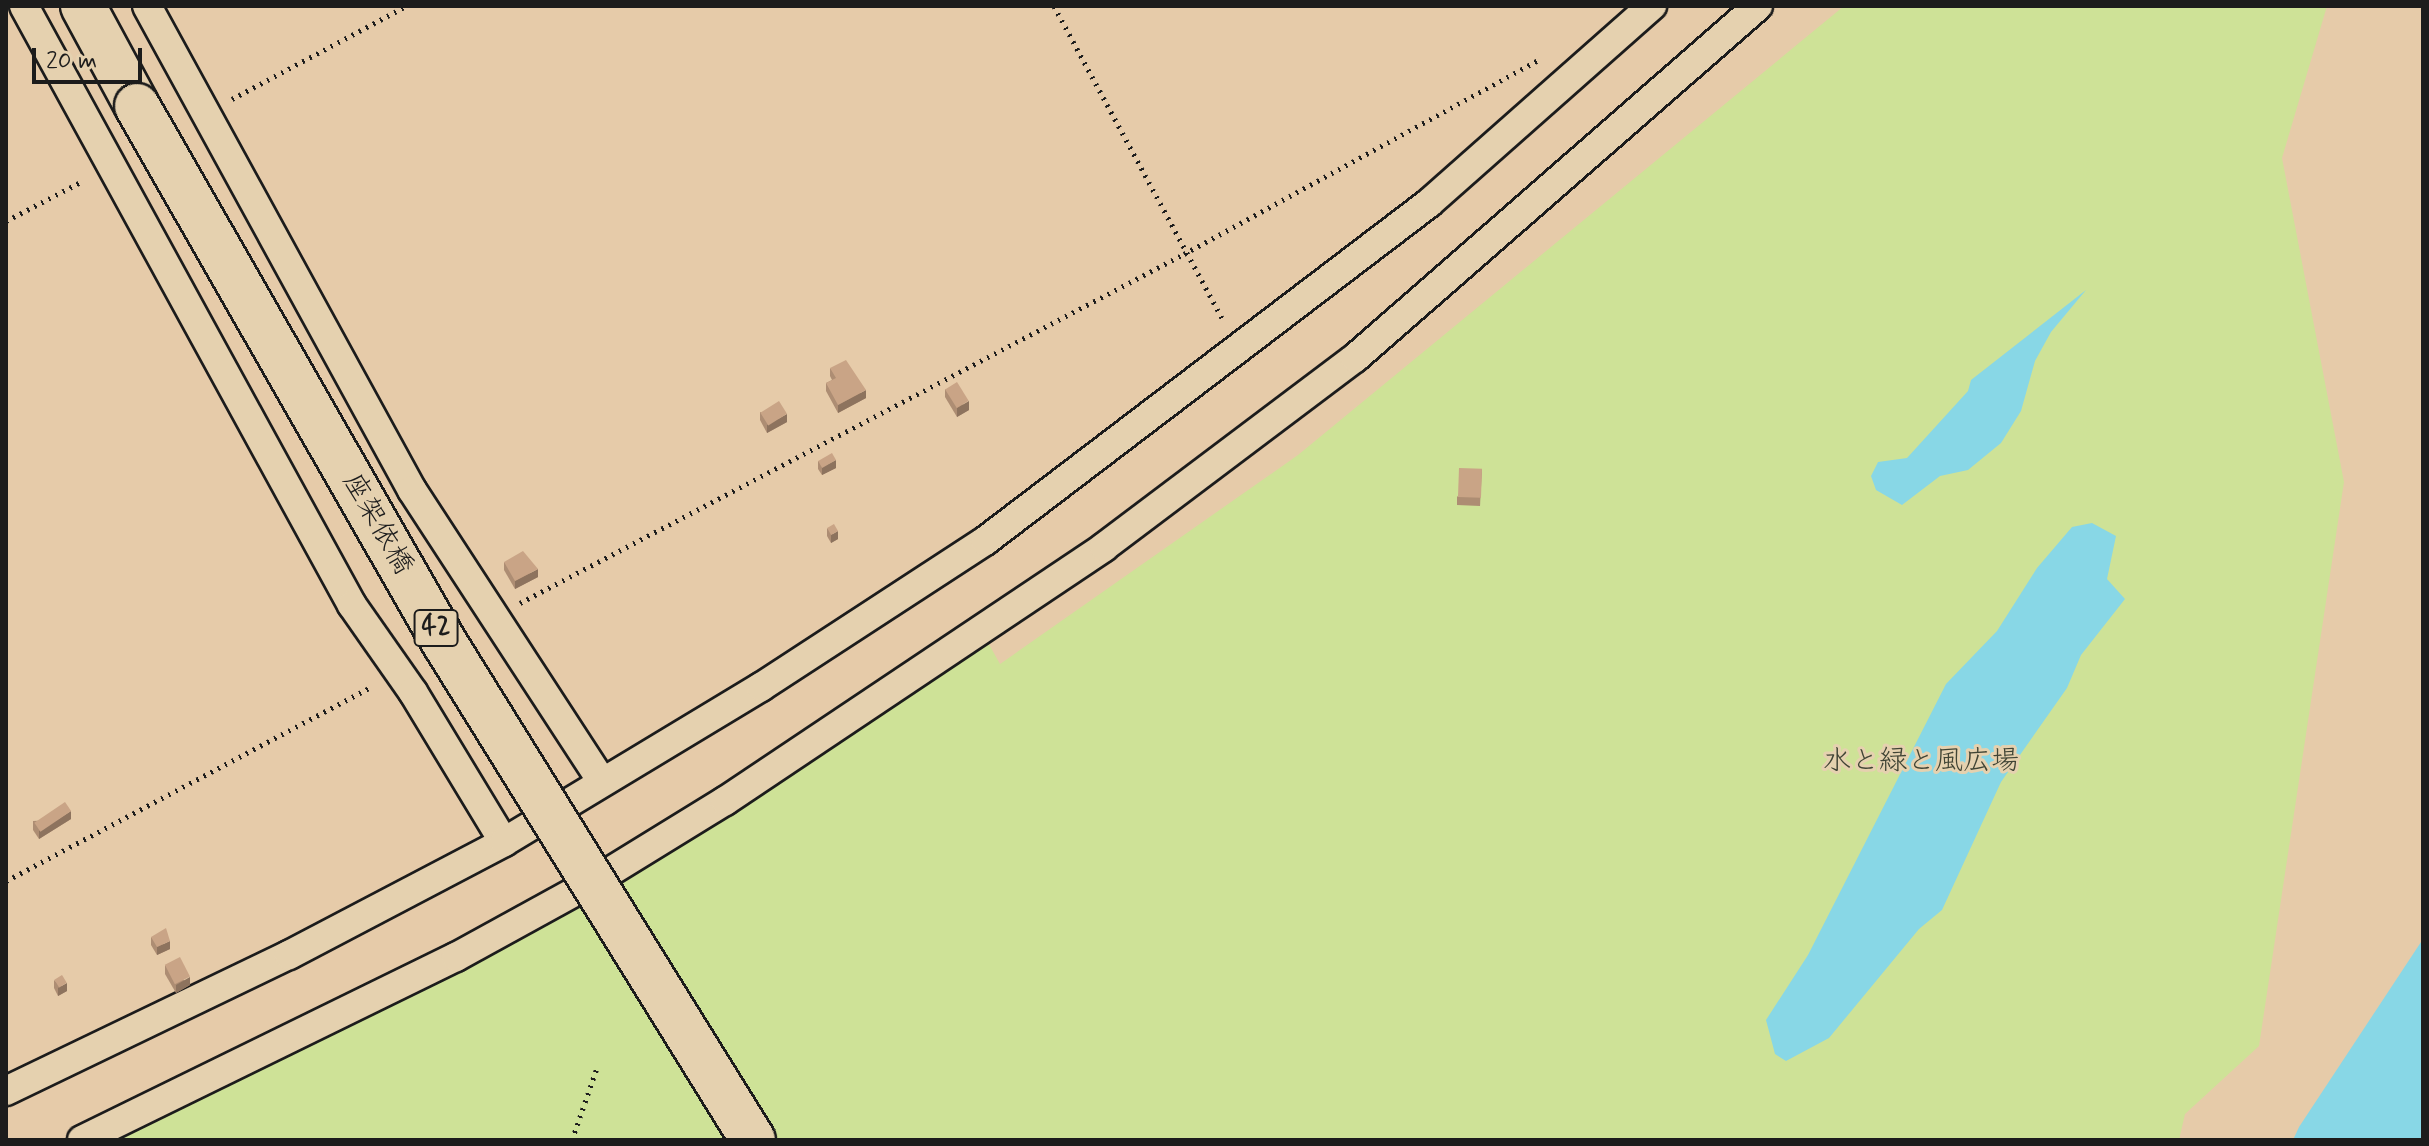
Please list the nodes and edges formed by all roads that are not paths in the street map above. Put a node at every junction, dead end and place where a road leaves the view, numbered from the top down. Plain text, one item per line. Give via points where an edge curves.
1 (24, 6) edge
2 (83, 6) edge
3 (147, 6) edge
4 (1652, 6) edge
5 (1758, 6) edge
6 (602, 782) junction
7 (504, 842) junction
8 (6, 1091) edge
9 (82, 1140) edge
10 (753, 1140) edge

1 - 7 street via 352,605
2 - 10 main road, 座架依橋 / 42, bridge via 444,642
3 - 6 street via 404,476 491,618
4 - 6 street via 1429,203 985,541 761,687
5 - 9 street via 1355,358 1092,556 725,801 598,879 456,957
6 - 7 street
7 - 8 street via 289,955

